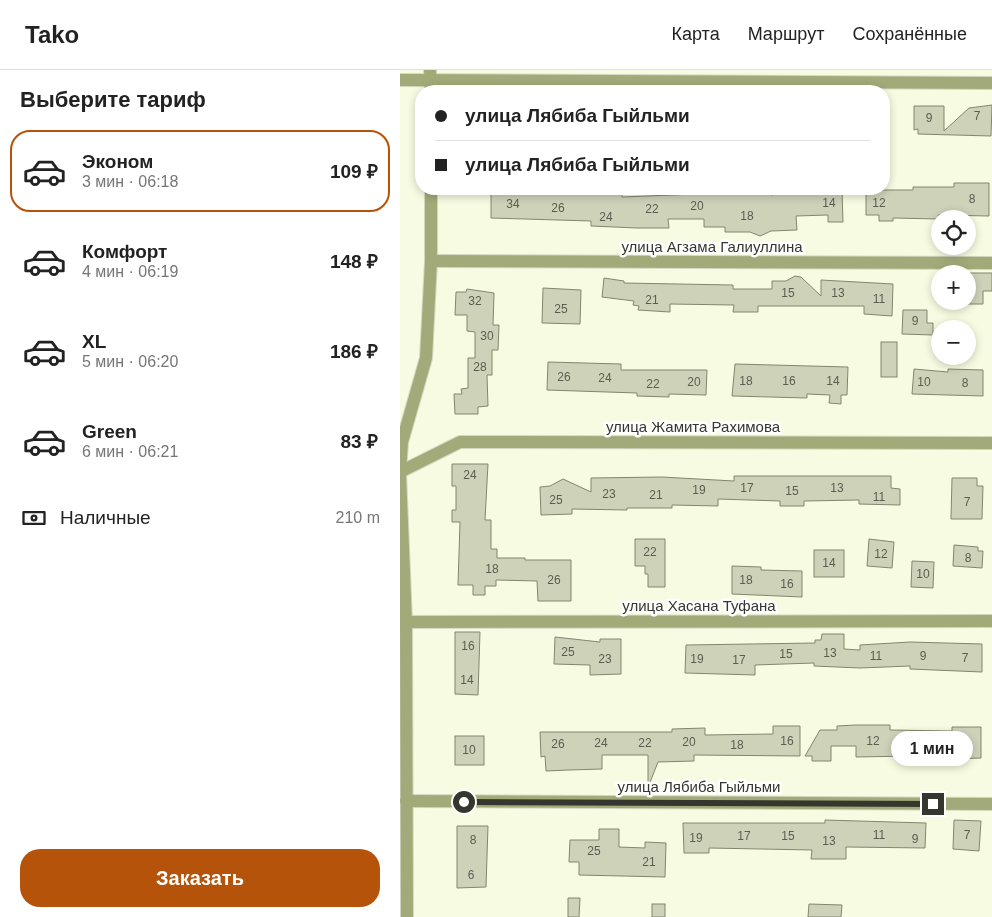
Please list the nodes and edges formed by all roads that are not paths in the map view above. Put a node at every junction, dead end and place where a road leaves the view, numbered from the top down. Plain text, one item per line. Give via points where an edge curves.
1 (400, 80) edge
2 (430, 80) edge
3 (992, 83) edge
4 (431, 195) edge
5 (431, 261) junction
6 (992, 263) edge
7 (992, 443) edge
8 (400, 472) edge
9 (992, 621) edge
10 (406, 622) junction
11 (406, 801) junction
12 (992, 804) edge
13 (407, 917) edge

1 - 2 street
2 - 3 street
4 - 5 street
5 - 6 street, улица Агзама Галиуллина
5 - 8 street via 426,358 402,442
7 - 8 street, улица Жамита Рахимова via 460,442
8 - 10 street
9 - 10 street, улица Хасана Туфана
10 - 11 street
11 - 12 street, улица Лябиба Гыйльми
11 - 13 street

